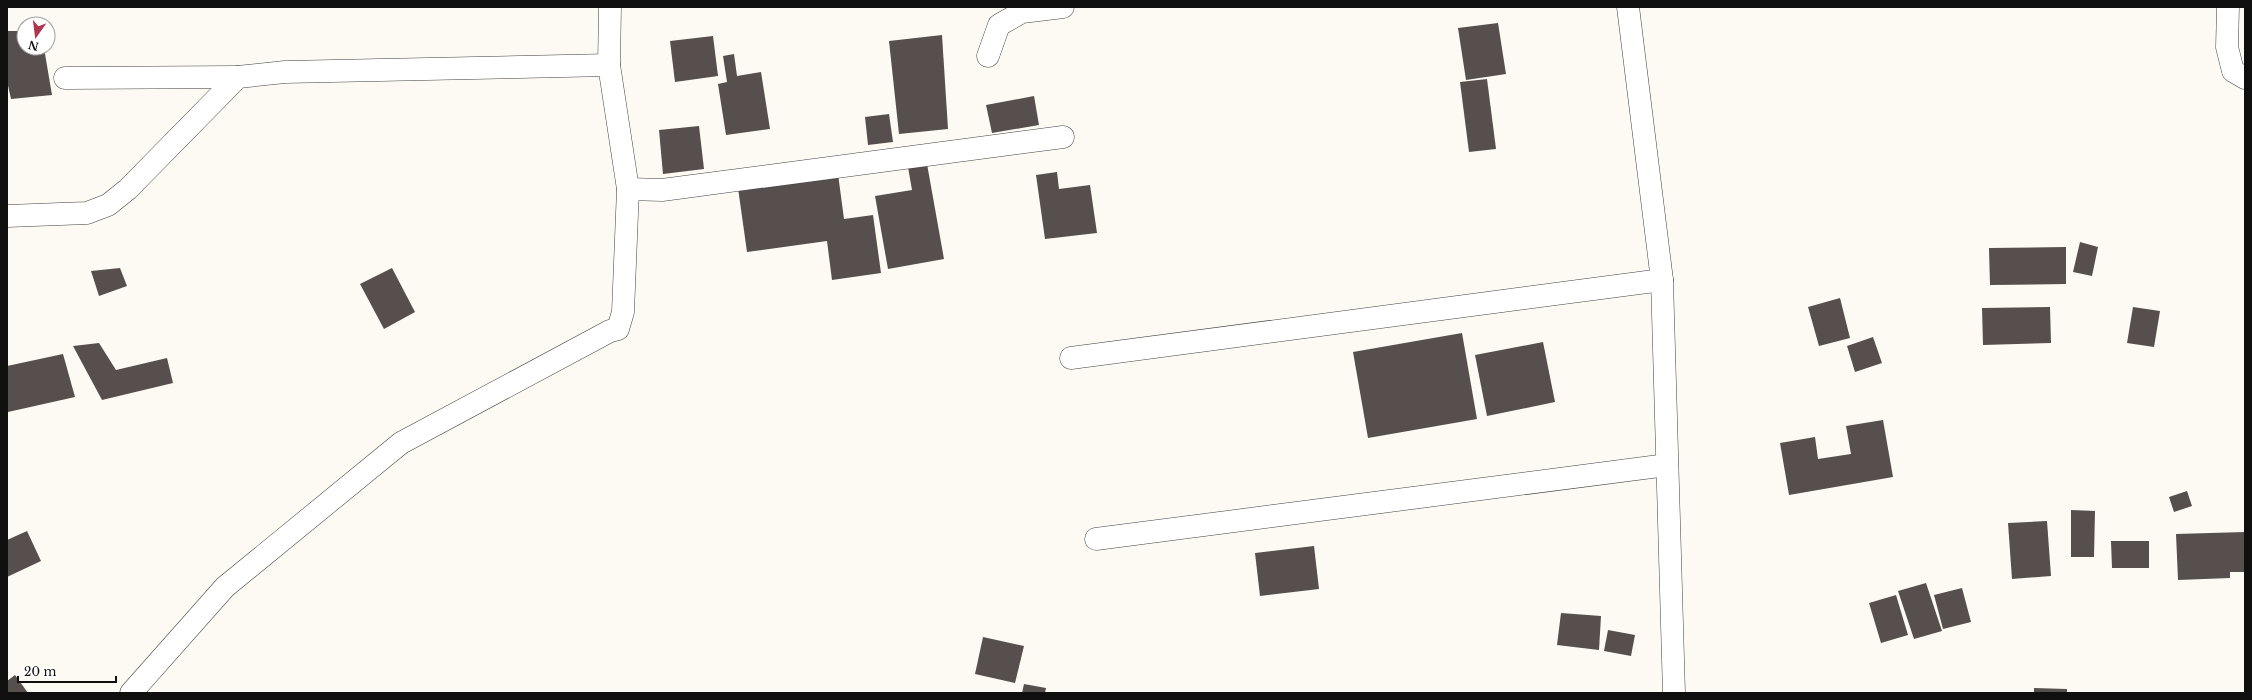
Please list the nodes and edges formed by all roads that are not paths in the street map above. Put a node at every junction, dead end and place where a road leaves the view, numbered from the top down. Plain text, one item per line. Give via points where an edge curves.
1 (610, 7) edge
2 (1063, 7) edge
3 (1628, 7) edge
4 (2228, 7) edge
5 (988, 56) dead end
6 (609, 65) junction
7 (238, 77) junction
8 (65, 78) dead end
9 (2245, 78) edge
10 (1063, 137) dead end
11 (628, 189) junction
12 (7, 216) edge
13 (1662, 280) junction
14 (1071, 358) dead end
15 (1667, 465) junction
16 (1096, 539) dead end
17 (131, 693) edge
18 (1674, 693) edge

1 - 6 street
2 - 5 street via 1022,12 1000,25
3 - 13 street
4 - 9 street via 2228,48 2233,71
6 - 7 street via 285,72
6 - 11 street
7 - 8 street
7 - 12 street via 128,189 108,205 87,213
10 - 11 street via 662,190
11 - 17 street via 623,312 618,329 401,443 225,587
13 - 14 street
13 - 15 street
15 - 16 street
15 - 18 street

